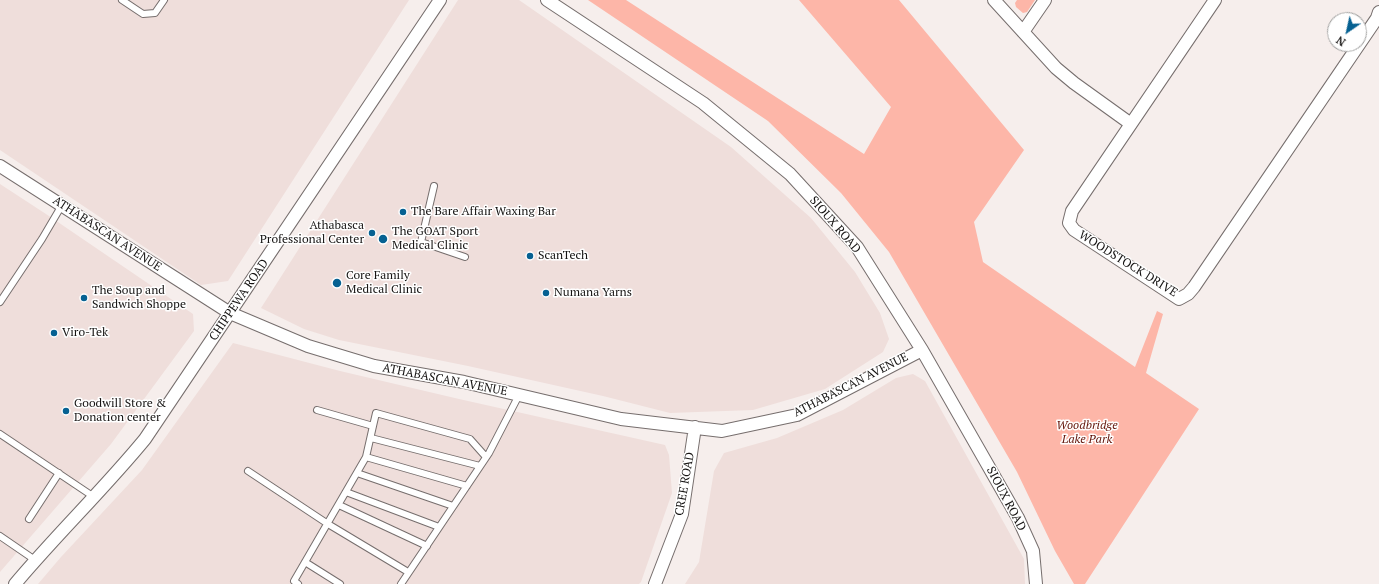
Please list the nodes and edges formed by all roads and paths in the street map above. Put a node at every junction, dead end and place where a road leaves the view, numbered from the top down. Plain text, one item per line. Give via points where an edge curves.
1 (122, 0) edge
2 (164, 0) edge
3 (440, 0) edge
4 (547, 0) edge
5 (1045, 0) edge
6 (1215, 0) edge
7 (1000, 3) edge
8 (1379, 12) edge
9 (1023, 32) junction
10 (1132, 124) junction
11 (0, 166) edge
12 (434, 186) dead end
13 (62, 205) junction
14 (465, 257) dead end
15 (0, 302) edge
16 (230, 313) junction
17 (922, 350) junction
18 (518, 395) junction
19 (317, 410) dead end
20 (373, 426) junction
21 (694, 427) junction
22 (0, 434) edge
23 (371, 438) junction
24 (366, 457) junction
25 (486, 457) junction
26 (480, 466) junction
27 (248, 471) dead end
28 (59, 473) junction
29 (357, 473) junction
30 (467, 486) junction
31 (346, 492) junction
32 (94, 497) junction
33 (339, 505) junction
34 (453, 506) junction
35 (29, 519) dead end
36 (328, 524) junction
37 (439, 527) junction
38 (0, 536) edge
39 (427, 546) junction
40 (36, 560) junction
41 (305, 562) junction
42 (408, 572) junction
43 (15, 584) edge
44 (298, 584) edge
45 (340, 584) edge
46 (401, 584) edge
47 (655, 584) edge
48 (1036, 584) edge

1 - 2 lane via 143,14 155,13
3 - 16 street, CHIPPEWA ROAD
4 - 17 street, SIOUX ROAD via 703,103 790,174 857,247
5 - 9 street
6 - 10 street, WOODSTOCK DRIVE
7 - 9 street
8 - 10 street, WOODSTOCK DRIVE via 1194,287 1188,294 1179,298 1074,230 1069,223 1072,211
9 - 10 street via 1062,73
11 - 13 street, ATHABASCAN AVENUE
12 - 14 lane via 421,242
13 - 15 lane
13 - 16 street, ATHABASCAN AVENUE
16 - 18 street, ATHABASCAN AVENUE via 308,346 374,366 464,382
16 - 32 street, CHIPPEWA ROAD via 145,439
17 - 21 street, ATHABASCAN AVENUE via 797,415 722,431
17 - 48 street, SIOUX ROAD via 1018,518 1033,551
18 - 21 street, ATHABASCAN AVENUE via 621,419
18 - 25 lane
19 - 20 lane
20 - 23 lane
20 - 25 lane via 376,413 470,439
21 - 47 street, CREE ROAD via 682,514
22 - 28 lane
23 - 24 lane
23 - 26 lane
24 - 29 lane
24 - 30 lane
25 - 26 lane
26 - 30 lane
27 - 36 lane
28 - 32 lane
28 - 35 lane
29 - 31 lane
29 - 34 lane
30 - 34 lane
31 - 33 lane
31 - 37 lane
32 - 40 street, CHIPPEWA ROAD
33 - 36 lane
33 - 39 lane
34 - 37 lane
36 - 41 lane
36 - 42 lane
37 - 39 lane
38 - 40 lane
39 - 42 lane
40 - 43 street, CHIPPEWA ROAD
41 - 44 lane via 294,581
41 - 45 lane
42 - 46 lane

